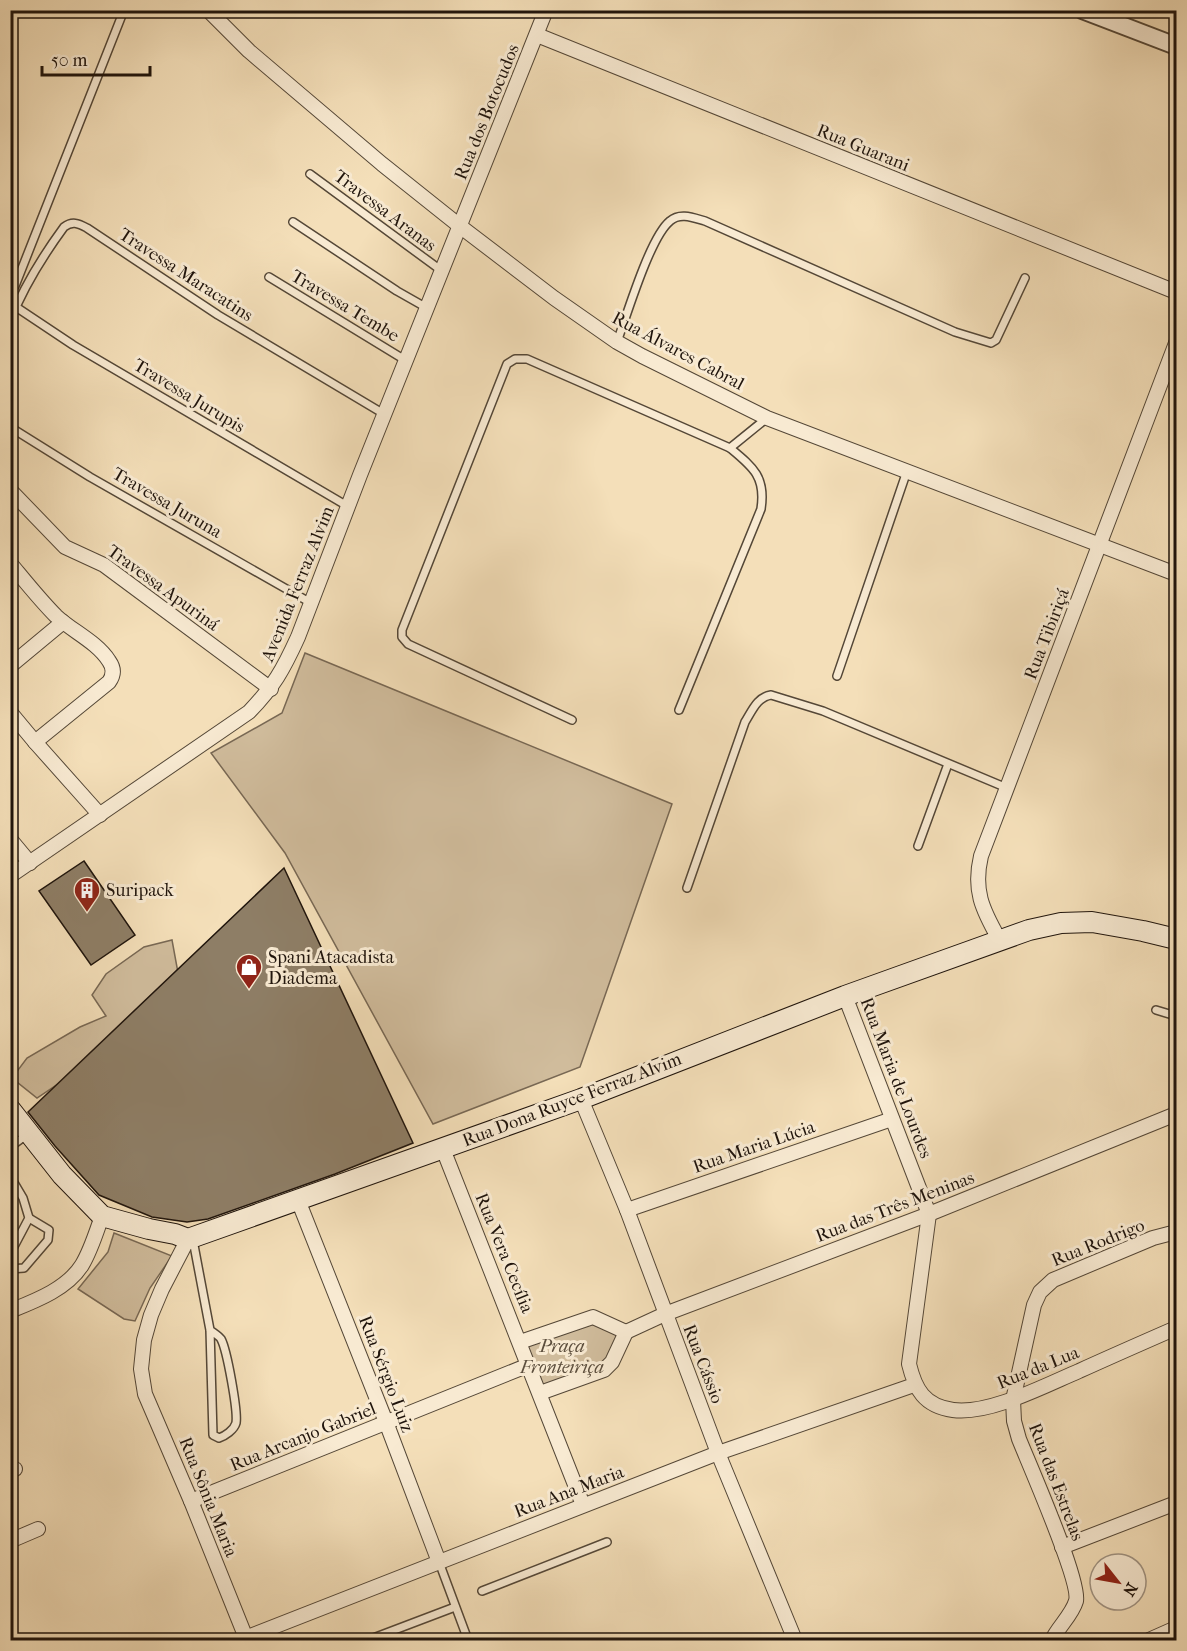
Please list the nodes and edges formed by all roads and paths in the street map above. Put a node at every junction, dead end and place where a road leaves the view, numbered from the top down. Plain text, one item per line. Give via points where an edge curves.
1 (124, 10) edge
2 (208, 10) edge
3 (546, 10) edge
4 (1082, 10) edge
5 (537, 35) junction
6 (1176, 46) edge
7 (310, 174) dead end
8 (293, 222) dead end
9 (461, 227) junction
10 (442, 271) junction
11 (269, 277) dead end
12 (1025, 278) dead end
13 (10, 291) edge
14 (1176, 292) edge
15 (16, 307) junction
16 (427, 308) junction
17 (10, 321) edge
18 (617, 342) junction
19 (1176, 343) edge
20 (405, 360) junction
21 (384, 414) junction
22 (767, 418) junction
23 (10, 427) edge
24 (730, 448) junction
25 (907, 471) junction
26 (10, 490) edge
27 (349, 507) junction
28 (1101, 544) junction
29 (10, 563) edge
30 (1176, 574) edge
31 (22, 577) junction
32 (10, 586) edge
33 (311, 603) junction
34 (63, 622) junction
35 (10, 666) edge
36 (837, 676) dead end
37 (271, 689) junction
38 (679, 710) dead end
39 (10, 712) edge
40 (572, 720) dead end
41 (34, 742) junction
42 (948, 764) junction
43 (1007, 788) junction
44 (99, 815) junction
45 (10, 839) edge
46 (918, 846) dead end
47 (30, 863) junction
48 (10, 876) edge
49 (687, 888) dead end
50 (999, 939) junction
51 (1176, 939) edge
52 (845, 996) junction
53 (1156, 1010) dead end
54 (1176, 1016) edge
55 (580, 1098) junction
56 (10, 1109) edge
57 (1176, 1114) edge
58 (892, 1119) junction
59 (30, 1132) junction
60 (10, 1147) edge
61 (443, 1149) junction
62 (10, 1176) edge
63 (298, 1200) junction
64 (627, 1209) junction
65 (929, 1214) junction
66 (102, 1216) junction
67 (29, 1218) junction
68 (1176, 1232) edge
69 (190, 1239) junction
70 (10, 1254) edge
71 (10, 1269) edge
72 (10, 1311) edge
73 (665, 1314) junction
74 (1176, 1328) edge
75 (210, 1330) junction
76 (626, 1332) junction
77 (520, 1341) junction
78 (529, 1365) junction
79 (914, 1385) junction
80 (540, 1393) junction
81 (1013, 1400) junction
82 (386, 1422) junction
83 (718, 1453) junction
84 (191, 1501) junction
85 (1176, 1503) edge
86 (583, 1505) junction
87 (38, 1529) dead end
88 (10, 1541) edge
89 (607, 1542) dead end
90 (1062, 1547) junction
91 (439, 1562) junction
92 (482, 1591) dead end
93 (455, 1607) junction
94 (1176, 1628) edge
95 (243, 1639) edge
96 (368, 1641) edge
97 (468, 1641) edge
98 (795, 1641) edge
99 (1052, 1641) edge
100 (1149, 1641) edge

1 - 13 lane
2 - 9 street, Rua Álvares Cabral via 249,51
3 - 5 street, Rua dos Botocudos
4 - 6 street
5 - 9 street, Rua dos Botocudos
5 - 14 street, Rua Guarani
7 - 10 lane, Travessa Aranas
8 - 16 lane
9 - 10 street, Avenida Ferraz Alvim
9 - 18 street, Rua Álvares Cabral
10 - 16 street, Avenida Ferraz Alvim
11 - 20 lane, Travessa Tembe
12 - 18 lane via 996,340 983,342 684,215 670,219 660,234
15 - 17 lane, Travessa Maracatins
15 - 21 lane, Travessa Maracatins via 40,259 64,227 69,223 81,225 228,321
15 - 27 lane, Travessa Jurupis via 73,345
16 - 20 street, Avenida Ferraz Alvim
18 - 22 street, Rua Álvares Cabral
19 - 28 street, Rua Tibiriçá
20 - 21 street, Avenida Ferraz Alvim
21 - 27 street, Avenida Ferraz Alvim
22 - 24 lane
22 - 25 street, Rua Álvares Cabral
23 - 33 lane, Travessa Juruna
24 - 38 lane via 752,466 760,480 761,508
24 - 40 lane via 527,359 507,364 402,637 408,644
25 - 28 street, Rua Álvares Cabral
25 - 36 lane
26 - 37 street, Travessa Apuriná via 65,547 104,565
27 - 33 street, Avenida Ferraz Alvim
28 - 30 street, Rua Álvares Cabral
28 - 43 street, Rua Tibiriçá
29 - 31 street
31 - 32 street
31 - 34 street
33 - 37 street, Avenida Ferraz Alvim
34 - 35 street
34 - 41 street via 103,653 110,662 112,677
37 - 44 street, Avenida Ferraz Alvim via 249,712
39 - 41 street
41 - 44 street
42 - 43 lane
42 - 46 lane
42 - 49 lane via 823,711 764,696 745,722
43 - 50 street, Rua Tibiriçá via 976,875 987,918
44 - 47 street, Avenida Ferraz Alvim
45 - 47 street
47 - 48 street, Avenida Ferraz Alvim
50 - 51 main road, Rua Dona Ruyce Ferraz Alvim via 1061,923 1092,922
50 - 52 main road, Rua Dona Ruyce Ferraz Alvim
52 - 55 main road, Rua Dona Ruyce Ferraz Alvim
52 - 58 street, Rua Maria de Lourdes
53 - 54 lane
55 - 61 main road, Rua Dona Ruyce Ferraz Alvim
55 - 64 street, Rua Cássio
56 - 59 main road
57 - 65 street, Rua das Três Meninas
58 - 64 street, Rua Maria Lúcia
58 - 65 street, Rua Maria de Lourdes
59 - 60 lane
59 - 66 main road via 62,1175
61 - 63 main road, Rua Dona Ruyce Ferraz Alvim
61 - 77 street, Rua Vera Cecília
62 - 67 lane
63 - 69 main road, Rua Dona Ruyce Ferraz Alvim
63 - 82 street, Rua Sérgio Luiz
64 - 73 street, Rua Cássio
65 - 73 street, Rua das Três Meninas
65 - 79 street, Rua Maria de Lourdes via 909,1350
66 - 69 main road
66 - 72 street via 81,1267 37,1301
67 - 70 lane
67 - 71 lane via 49,1230 48,1240 24,1268
68 - 81 street, Rua Rodrigo via 1143,1242 1046,1285 1034,1305
69 - 75 lane
69 - 84 street, Rua Sônia Maria via 151,1315 141,1369 146,1394
73 - 76 street, Rua das Três Meninas
73 - 83 street, Rua Cássio
74 - 81 street, Rua da Lua
75 - 75 lane via 221,1338 235,1406 236,1423 219,1438 213,1435
76 - 77 street via 593,1317
76 - 80 street via 604,1370
77 - 78 street, Rua Vera Cecília
78 - 80 street, Rua Vera Cecília
78 - 82 street, Rua Arcanjo Gabriel
79 - 81 street, Rua da Lua via 926,1398 951,1410
79 - 83 street, Rua Ana Maria
80 - 86 street, Rua Vera Cecília
81 - 90 street, Rua das Estrelas via 1019,1439
82 - 84 street, Rua Arcanjo Gabriel
82 - 91 street, Rua Sérgio Luiz
83 - 86 street, Rua Ana Maria
83 - 98 street, Rua Cássio
84 - 95 street, Rua Sônia Maria
85 - 90 street
86 - 91 street, Rua Ana Maria
87 - 88 street
89 - 92 lane
90 - 99 street, Rua das Estrelas via 1076,1600
91 - 93 lane
91 - 95 street, Rua Ana Maria
93 - 96 lane
93 - 97 lane
94 - 100 street

